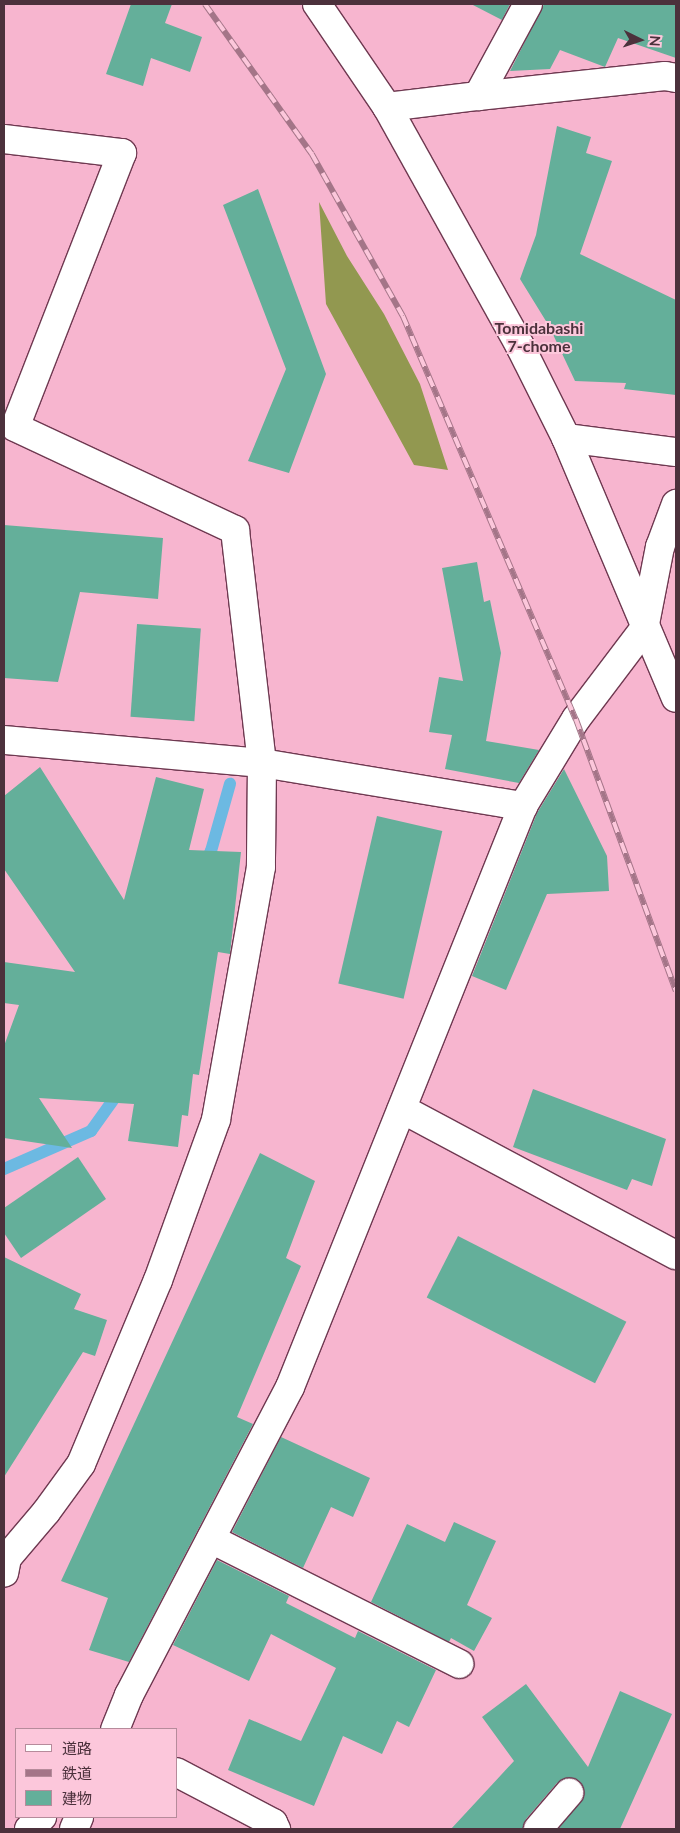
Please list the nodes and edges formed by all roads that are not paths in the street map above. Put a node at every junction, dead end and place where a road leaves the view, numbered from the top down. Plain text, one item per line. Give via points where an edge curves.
1 (317, 4) edge
2 (528, 4) edge
3 (676, 78) edge
4 (478, 96) junction
5 (387, 107) junction
6 (4, 139) edge
7 (9, 435) edge
8 (566, 438) junction
9 (676, 452) edge
10 (676, 504) edge
11 (644, 629) junction
12 (676, 698) edge
13 (4, 740) edge
14 (262, 764) junction
15 (523, 806) junction
16 (402, 1109) junction
17 (676, 1255) edge
18 (211, 1539) junction
19 (5, 1564) edge
20 (459, 1664) dead end
21 (115, 1728) edge
22 (178, 1773) edge
23 (569, 1793) dead end
24 (41, 1818) edge
25 (29, 1829) edge
26 (276, 1829) edge
27 (538, 1829) edge

1 - 5 street
2 - 4 street
3 - 4 street via 665,76
4 - 5 street
5 - 8 street
6 - 7 street via 122,153
7 - 14 street via 234,530
8 - 9 street
8 - 11 street
10 - 11 street via 660,547
11 - 12 street
11 - 15 street via 576,719
13 - 14 street
14 - 15 street
14 - 19 street via 261,867 216,1120 158,1280 81,1464
15 - 16 street
16 - 17 street
16 - 18 street via 290,1387
18 - 20 street
18 - 21 street via 129,1695
22 - 26 street via 273,1823
23 - 27 street
24 - 25 street

